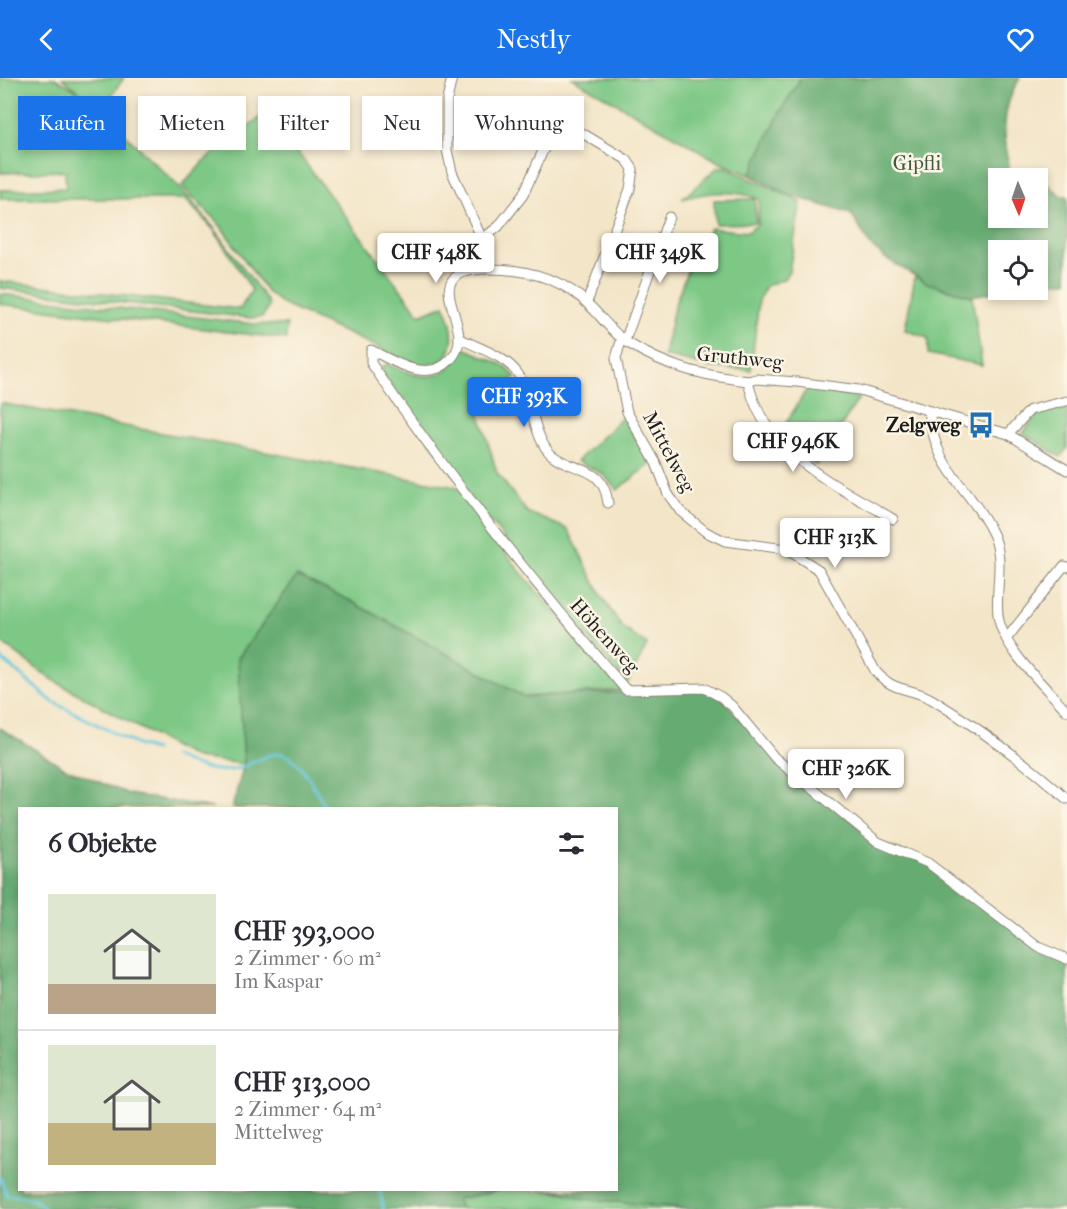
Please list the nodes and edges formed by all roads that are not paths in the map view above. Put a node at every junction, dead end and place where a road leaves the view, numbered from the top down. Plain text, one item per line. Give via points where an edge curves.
1 (451, 81) edge
2 (669, 217) dead end
3 (482, 239) junction
4 (488, 269) junction
5 (587, 302) junction
6 (459, 339) junction
7 (624, 340) junction
8 (748, 381) junction
9 (1067, 401) edge
10 (929, 411) junction
11 (1008, 434) junction
12 (1067, 470) edge
13 (608, 503) dead end
14 (893, 519) dead end
15 (1067, 567) edge
16 (1007, 638) junction
17 (1067, 711) edge
18 (1067, 799) edge
19 (1067, 959) edge

1 - 3 street via 447,150 452,172
2 - 7 street, Mittelweg
3 - 4 street
3 - 5 street via 498,227 523,195 551,133 562,127 577,130 627,160 633,178
4 - 5 street, Gruthweg via 549,278
4 - 6 street, Gruthweg via 461,275 449,288 449,304
5 - 7 street, Gruthweg
6 - 13 street via 509,364 519,374 546,449 590,472 602,484
6 - 19 street, Höhenweg via 448,362 425,371 371,350 371,363 465,495 626,690 704,688 721,697 775,758 878,842 928,863 1038,947
7 - 8 street, Gruthweg via 659,361 688,372
7 - 18 street, Mittelweg via 616,358 627,412 680,512 725,541 786,549 805,559 821,572 876,672 888,685 931,699 1026,763
8 - 10 street, Gruthweg via 842,387
8 - 14 street via 763,424 785,450
9 - 11 street via 1030,410
10 - 11 street, Gruthweg
10 - 16 street via 937,452 985,521 999,550 998,617
11 - 12 street, Gruthweg
15 - 16 street
16 - 17 street

